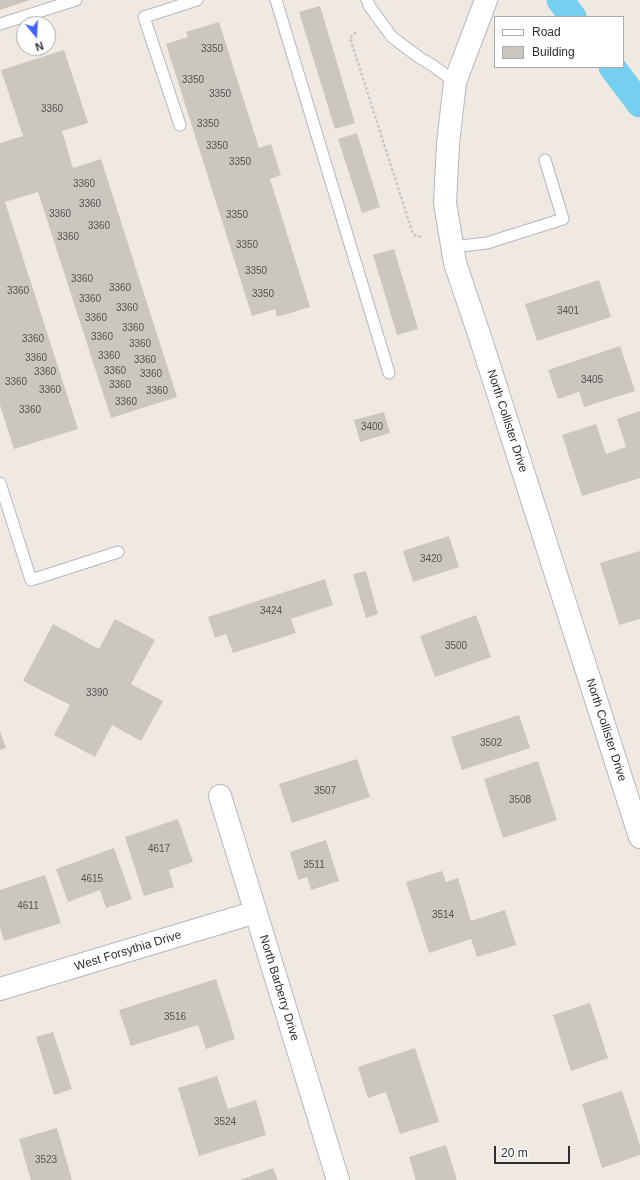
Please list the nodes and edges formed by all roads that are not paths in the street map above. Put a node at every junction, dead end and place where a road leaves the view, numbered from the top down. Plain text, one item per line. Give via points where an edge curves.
1 (76, 0) edge
2 (197, 0) edge
3 (276, 0) edge
4 (367, 0) edge
5 (486, 0) edge
6 (0, 24) edge
7 (455, 82) junction
8 (180, 125) dead end
9 (545, 160) dead end
10 (452, 247) junction
11 (389, 373) dead end
12 (0, 483) edge
13 (118, 552) dead end
14 (220, 796) dead end
15 (640, 837) edge
16 (256, 912) junction
17 (0, 989) edge
18 (338, 1180) edge

1 - 6 lane
2 - 8 lane via 144,17
3 - 11 lane
4 - 7 lane via 392,37
5 - 7 street, North Collister Drive
7 - 10 street, North Collister Drive via 445,203
9 - 10 lane via 563,219 487,243
10 - 15 street, North Collister Drive
12 - 13 lane via 31,580
14 - 16 street, North Barberry Drive
16 - 17 street, West Forsythia Drive
16 - 18 street, North Barberry Drive

